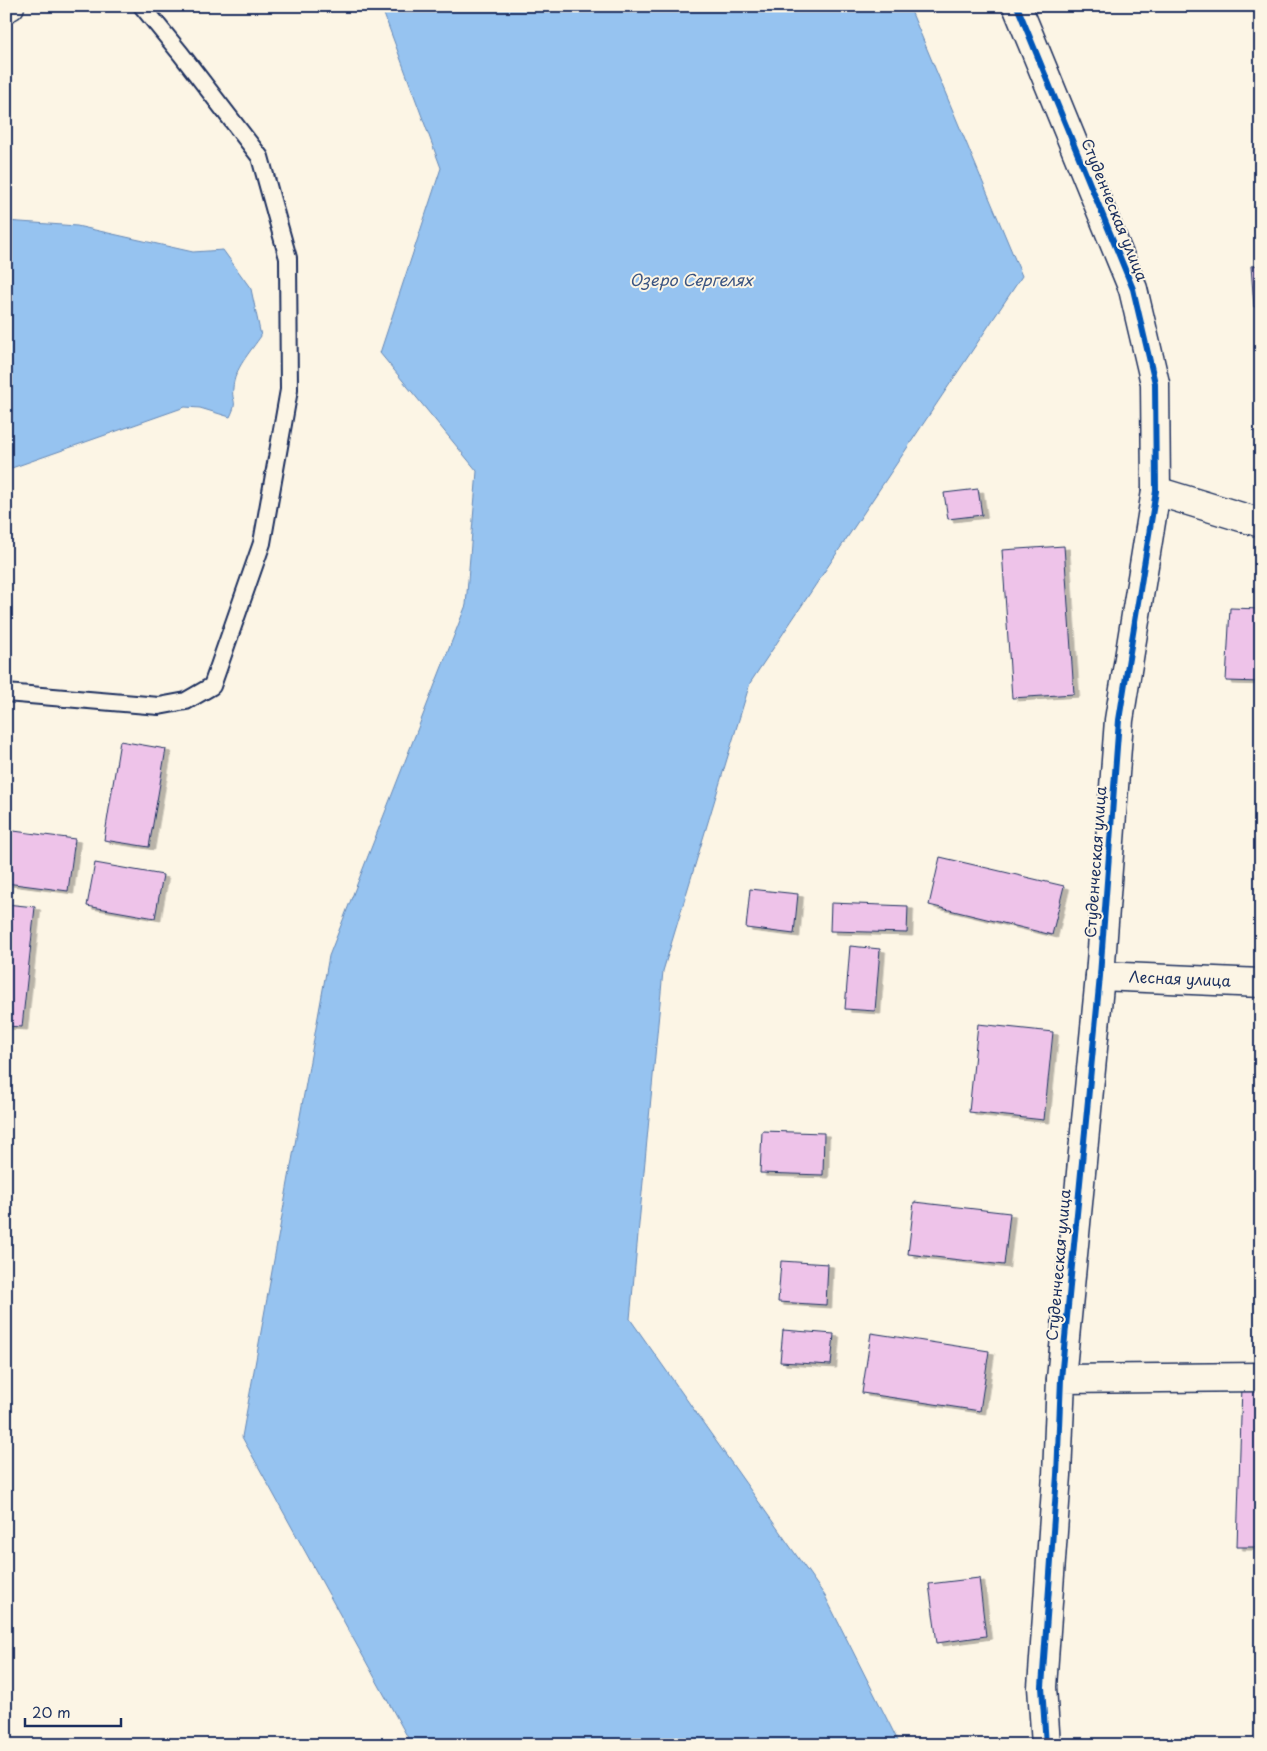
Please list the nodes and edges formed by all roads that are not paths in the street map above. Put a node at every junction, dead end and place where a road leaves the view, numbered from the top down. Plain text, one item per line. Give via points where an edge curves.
1 (142, 6) edge
2 (1017, 6) edge
3 (1156, 491) junction
4 (1261, 523) edge
5 (6, 693) edge
6 (1100, 976) junction
7 (1261, 983) edge
8 (1261, 1377) edge
9 (1061, 1379) junction
10 (1046, 1745) edge

1 - 5 lane via 260,157 288,258 289,390 262,543 212,686 186,701 159,706
2 - 3 street, Студенческая улица via 1133,289 1155,383
3 - 4 street
3 - 6 street, Студенческая улица via 1120,720
6 - 7 street, Лесная улица
6 - 9 street, Студенческая улица
8 - 9 street
9 - 10 street, Студенческая улица via 1042,1687

